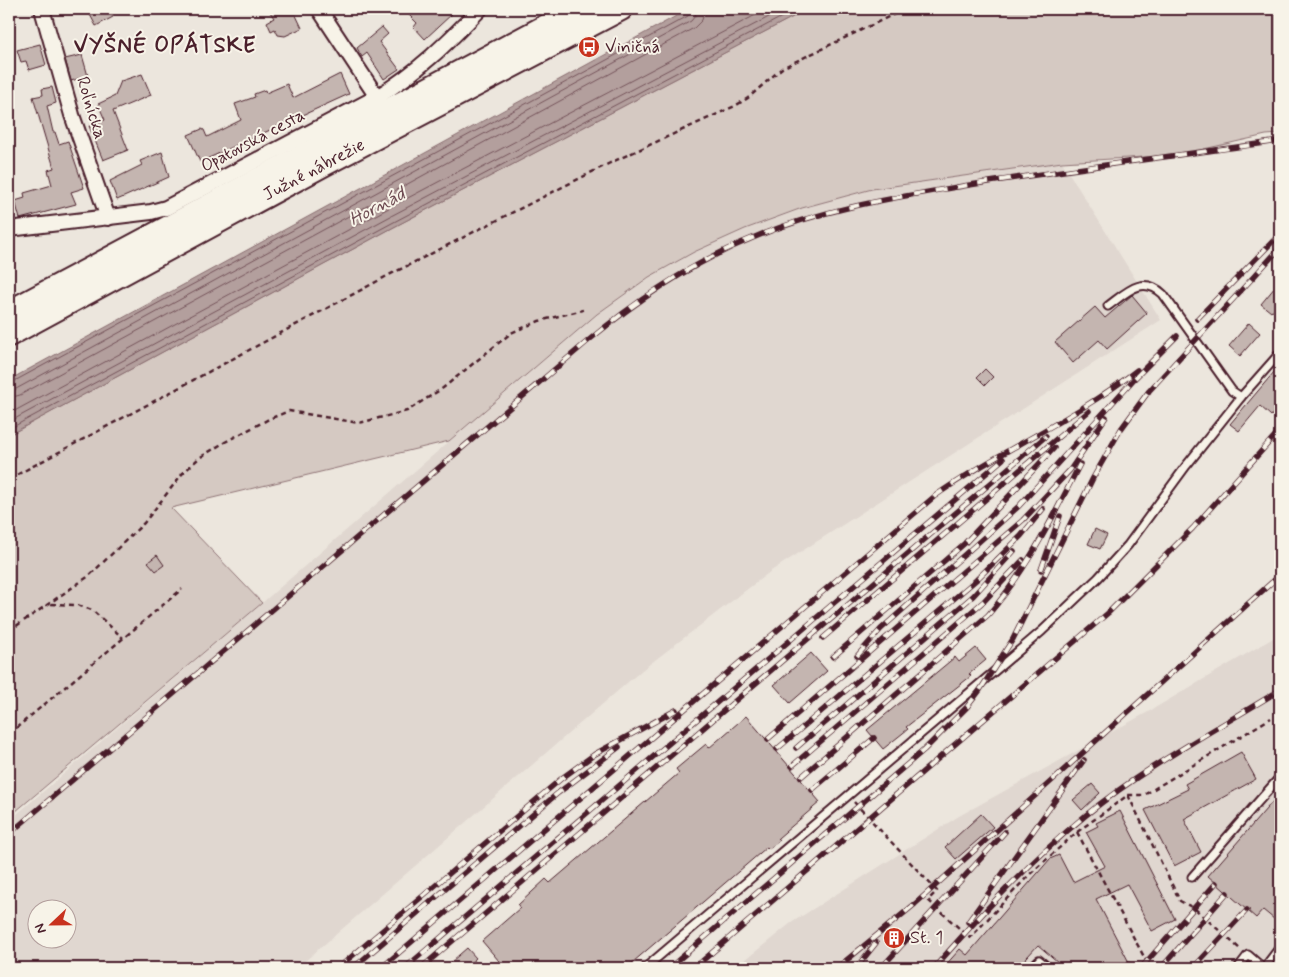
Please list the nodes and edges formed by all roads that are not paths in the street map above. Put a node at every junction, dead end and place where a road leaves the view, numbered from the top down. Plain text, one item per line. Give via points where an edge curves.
1 (42, 9) edge
2 (320, 9) edge
3 (480, 9) edge
4 (620, 9) edge
5 (568, 12) edge
6 (377, 98) junction
7 (108, 218) junction
8 (9, 229) edge
9 (1108, 306) dead end
10 (9, 312) edge
11 (9, 335) edge
12 (1280, 354) edge
13 (1241, 397) junction
14 (1280, 777) edge
15 (1192, 877) dead end
16 (1280, 947) edge
17 (645, 968) edge
18 (1031, 968) edge
19 (1049, 968) edge
20 (1238, 968) edge
21 (1264, 968) edge

1 - 7 street, Roľnícka via 72,115
2 - 6 street
3 - 6 street, Opatovská cesta via 433,57
4 - 11 highway, Južné nábrežie
5 - 10 highway, Južné nábrežie
6 - 7 street, Opatovská cesta via 166,208
7 - 8 street, Opatovská cesta
9 - 13 lane via 1131,289 1144,284 1154,286 1232,391
12 - 13 lane
13 - 17 lane via 1128,545 1098,578 1042,630
14 - 15 lane
16 - 21 lane
18 - 19 lane via 1039,960
20 - 21 lane via 1248,955

